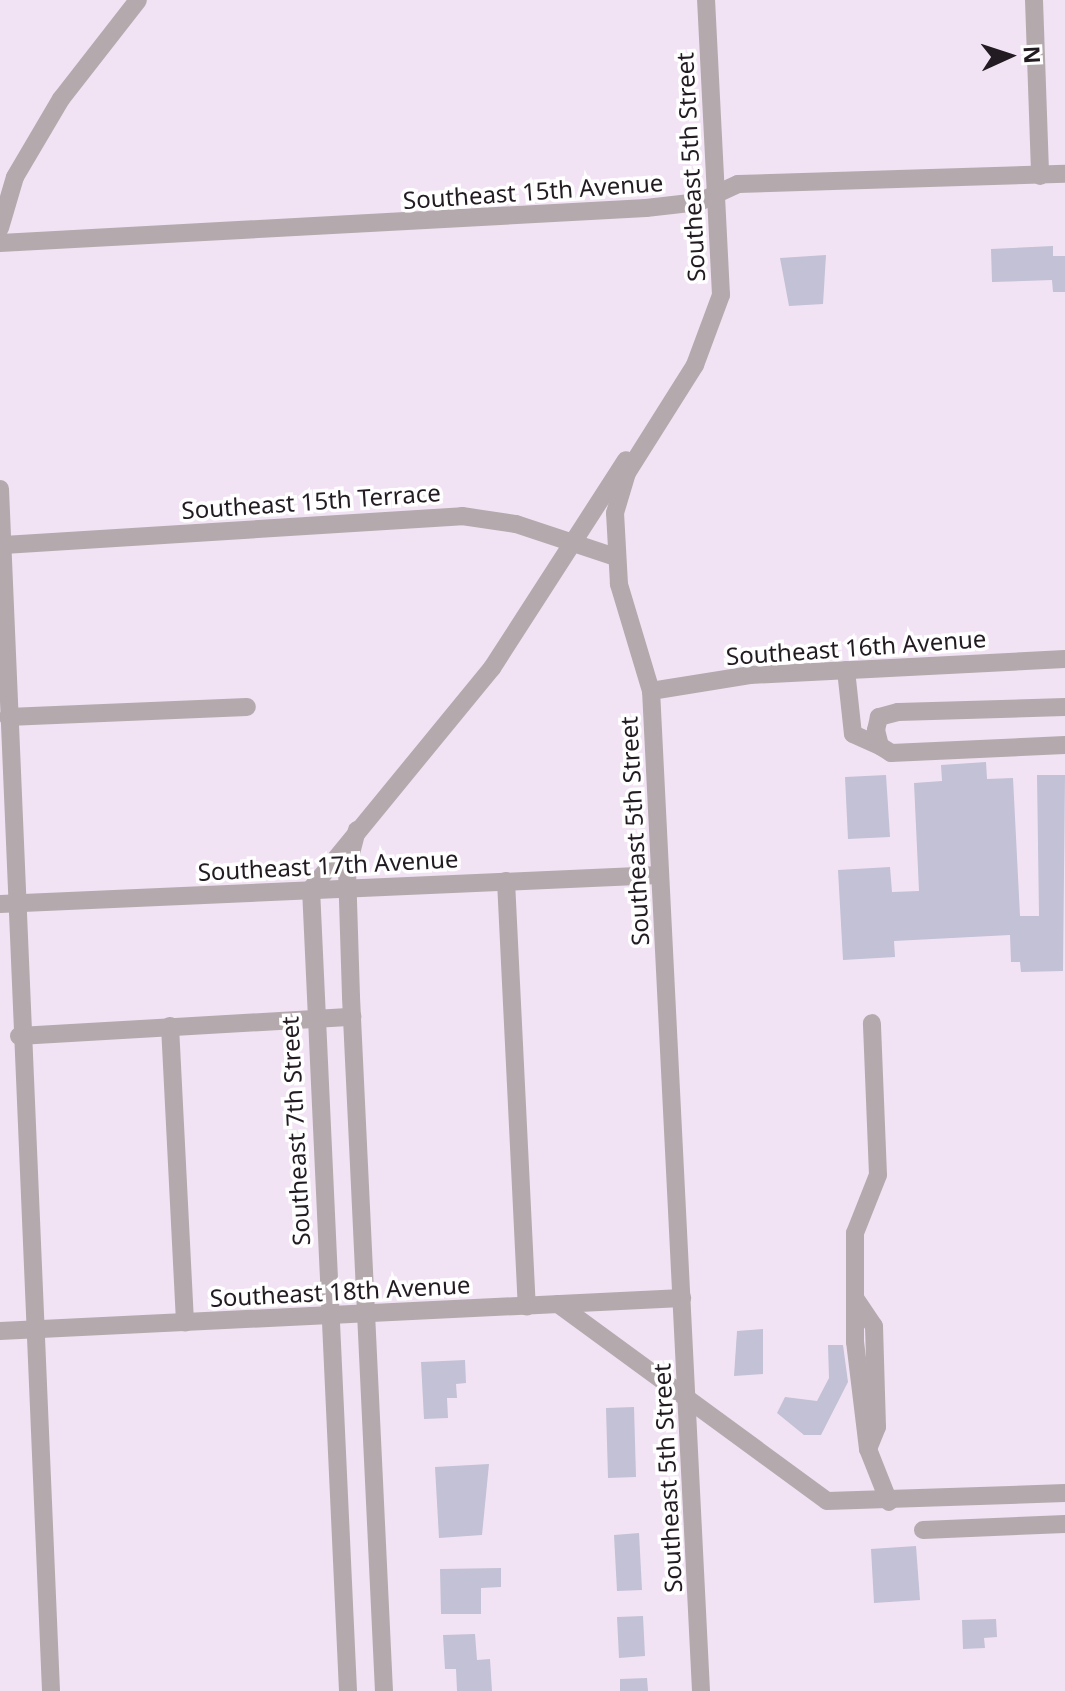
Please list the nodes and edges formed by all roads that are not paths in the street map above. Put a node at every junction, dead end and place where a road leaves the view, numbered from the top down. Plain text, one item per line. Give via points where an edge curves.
1 (138, 0) edge
2 (706, 0) edge
3 (1034, 0) edge
4 (1065, 174) edge
5 (1040, 176) junction
6 (714, 197) junction
7 (0, 228) edge
8 (0, 243) edge
9 (644, 446) junction
10 (0, 489) edge
11 (4, 545) junction
12 (571, 546) junction
13 (615, 557) junction
14 (1065, 659) edge
15 (846, 670) junction
16 (651, 691) junction
17 (247, 707) dead end
18 (1065, 707) edge
19 (8, 717) junction
20 (1065, 745) edge
21 (880, 746) junction
22 (359, 823) junction
23 (659, 875) junction
24 (506, 881) junction
25 (348, 888) junction
26 (311, 889) junction
27 (6, 904) edge
28 (314, 1017) junction
29 (352, 1017) junction
30 (872, 1023) dead end
31 (170, 1026) junction
32 (19, 1036) junction
33 (682, 1298) junction
34 (558, 1304) junction
35 (527, 1306) junction
36 (366, 1315) junction
37 (328, 1317) junction
38 (185, 1323) junction
39 (32, 1330) junction
40 (0, 1331) edge
41 (688, 1399) junction
42 (1065, 1493) edge
43 (889, 1502) junction
44 (1065, 1524) edge
45 (923, 1530) dead end
46 (51, 1691) edge
47 (348, 1691) edge
48 (384, 1691) edge
49 (701, 1691) edge

1 - 7 street via 61,99 15,177
2 - 6 street, Southeast 5th Street
3 - 5 street
4 - 5 street, Southeast 15th Avenue
5 - 6 street, Southeast 15th Avenue via 738,184
6 - 8 street, Southeast 15th Avenue via 467,222
6 - 9 street, Southeast 5th Street via 721,295 695,365
9 - 12 street via 622,463
9 - 13 street, Southeast 5th Street via 615,513
10 - 11 street
11 - 12 street, Southeast 15th Terrace via 462,516 516,524
11 - 19 street
12 - 13 street, Southeast 15th Terrace
12 - 22 street via 492,668
13 - 16 street, Southeast 5th Street
14 - 15 street, Southeast 16th Avenue
15 - 16 street, Southeast 16th Avenue
15 - 21 street via 853,734
16 - 23 street, Southeast 5th Street
17 - 19 street
18 - 21 street via 898,712 879,717
19 - 27 street
20 - 21 street via 891,753
22 - 25 street
22 - 26 street
23 - 24 street, Southeast 17th Avenue
23 - 33 street, Southeast 5th Street
24 - 25 street, Southeast 17th Avenue
24 - 35 street
25 - 26 street, Southeast 17th Avenue
25 - 29 street
26 - 27 street, Southeast 17th Avenue
26 - 28 street, Southeast 7th Street
27 - 32 street
28 - 29 street
28 - 31 street
28 - 37 street, Southeast 7th Street
29 - 36 street
30 - 43 street via 878,1175 855,1233 855,1298 868,1449
31 - 32 street
31 - 38 street
32 - 39 street
33 - 34 street, Southeast 18th Avenue
33 - 41 street, Southeast 5th Street
34 - 35 street, Southeast 18th Avenue
34 - 41 street
35 - 36 street, Southeast 18th Avenue
36 - 37 street, Southeast 18th Avenue
36 - 48 street
37 - 38 street, Southeast 18th Avenue
37 - 47 street, Southeast 7th Street
38 - 39 street, Southeast 18th Avenue
39 - 40 street, Southeast 18th Avenue
39 - 46 street
41 - 43 street via 827,1501
41 - 49 street, Southeast 5th Street
42 - 43 street
44 - 45 street

